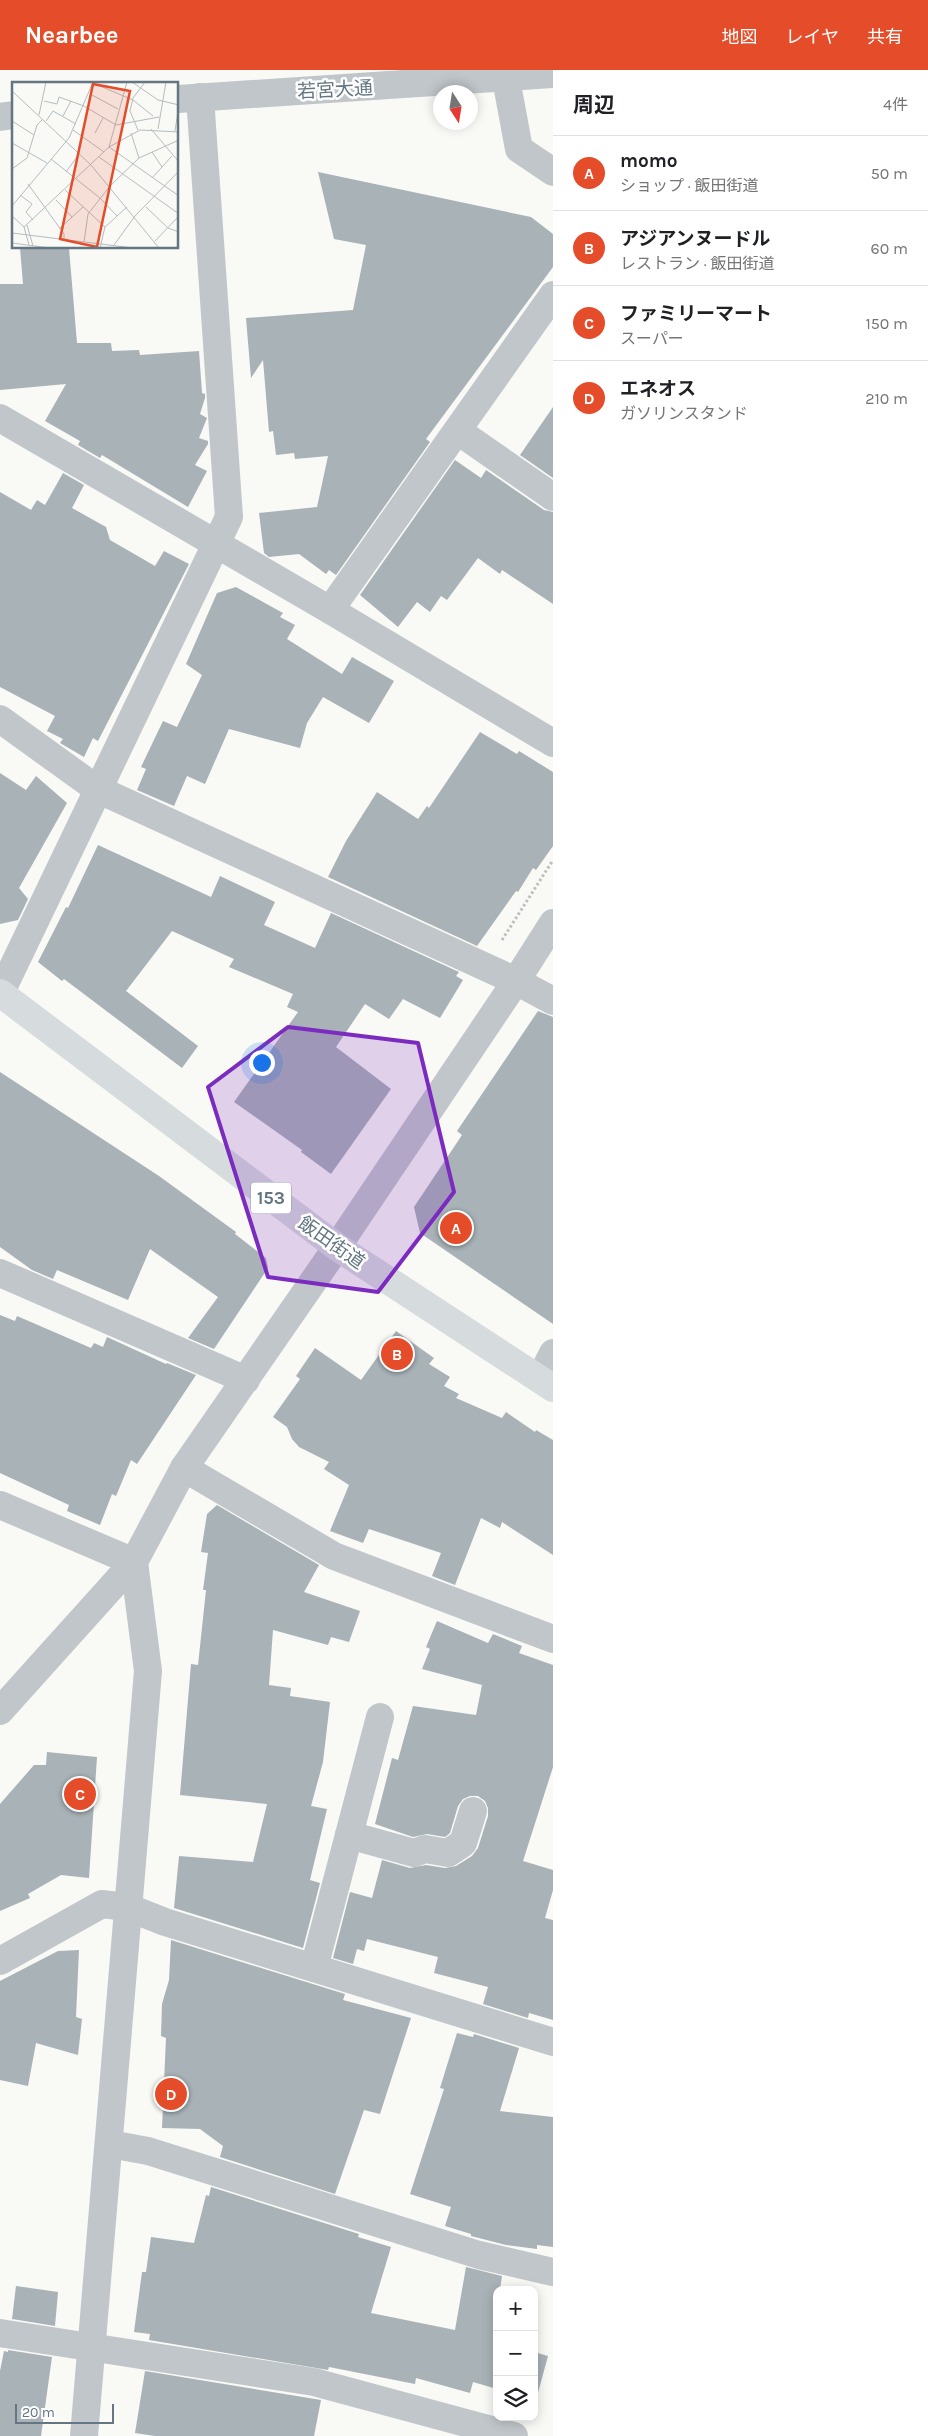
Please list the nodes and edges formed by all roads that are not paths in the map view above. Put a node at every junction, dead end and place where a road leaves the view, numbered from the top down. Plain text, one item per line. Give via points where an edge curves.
1 (553, 74) edge
2 (506, 79) junction
3 (189, 98) edge
4 (553, 172) edge
5 (553, 295) edge
6 (0, 418) edge
7 (458, 431) junction
8 (553, 497) edge
9 (216, 545) junction
10 (330, 610) junction
11 (0, 719) edge
12 (553, 743) edge
13 (97, 789) junction
14 (553, 923) edge
15 (516, 981) junction
16 (0, 993) edge
17 (553, 1001) edge
18 (337, 1247) junction
19 (0, 1273) edge
20 (553, 1353) edge
21 (246, 1380) junction
22 (546, 1383) edge
23 (184, 1468) junction
24 (0, 1505) edge
25 (134, 1562) junction
26 (553, 1639) edge
27 (0, 1711) edge
28 (380, 1717) dead end
29 (473, 1811) dead end
30 (349, 1835) junction
31 (127, 1907) junction
32 (0, 1961) edge
33 (314, 1968) junction
34 (553, 2042) edge
35 (110, 2144) junction
36 (553, 2272) edge
37 (0, 2333) edge
38 (93, 2346) junction
39 (84, 2436) edge
40 (514, 2436) edge

1 - 2 street, 若宮大通
2 - 3 street, 若宮大通
2 - 4 street via 519,149
3 - 9 street via 229,517
5 - 7 street
6 - 9 street
7 - 8 street
7 - 10 street
9 - 10 street
9 - 13 street
10 - 12 street
11 - 13 street
13 - 15 street
13 - 16 street
14 - 15 street
15 - 17 street
15 - 18 street
16 - 18 highway, 飯田街道 / 153
18 - 21 street
18 - 22 highway, 飯田街道 / 153
19 - 21 street
20 - 22 street
21 - 23 street
23 - 25 street
23 - 26 street via 334,1556
24 - 25 street
25 - 27 street
25 - 31 street via 148,1671
28 - 30 street
29 - 30 street via 463,1843 448,1853 425,1848 414,1852
30 - 33 street
31 - 32 street via 102,1904
31 - 33 street
31 - 35 street
33 - 34 street
35 - 36 street via 148,2151 479,2255
35 - 38 street
37 - 38 street
38 - 39 street
38 - 40 street via 314,2382

